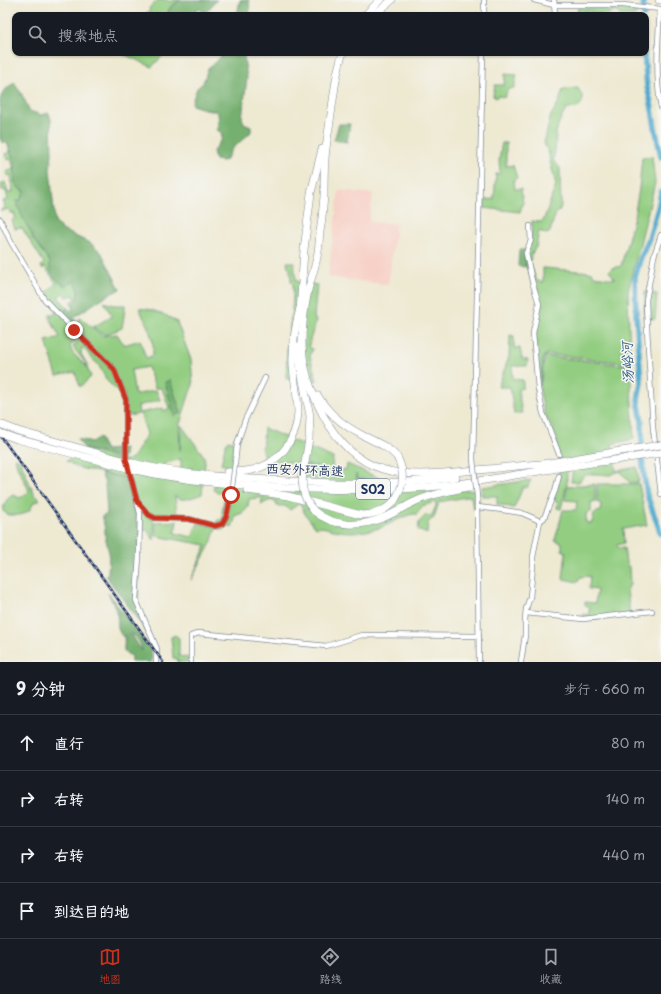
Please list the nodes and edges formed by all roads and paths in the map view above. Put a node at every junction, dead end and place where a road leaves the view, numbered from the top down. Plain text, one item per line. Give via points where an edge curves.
1 (380, 0) edge
2 (384, 0) edge
3 (392, 0) edge
4 (484, 0) edge
5 (534, 0) edge
6 (554, 2) edge
7 (660, 9) edge
8 (369, 12) edge
9 (373, 12) edge
10 (378, 12) edge
11 (484, 12) edge
12 (555, 12) edge
13 (338, 56) edge
14 (342, 56) edge
15 (483, 56) edge
16 (661, 108) edge
17 (0, 219) edge
18 (530, 226) dead end
19 (661, 235) edge
20 (301, 302) junction
21 (306, 372) junction
22 (266, 378) dead end
23 (0, 424) edge
24 (0, 433) edge
25 (661, 445) edge
26 (661, 453) edge
27 (559, 454) tunnel mouth
28 (614, 456) junction
29 (541, 464) junction
30 (132, 466) junction
31 (155, 471) junction
32 (530, 473) junction
33 (559, 476) tunnel mouth
34 (661, 494) edge
35 (137, 501) junction
36 (478, 507) junction
37 (540, 521) junction
38 (652, 611) dead end
39 (526, 613) junction
40 (479, 636) junction
41 (156, 662) edge
42 (190, 662) edge
43 (479, 662) edge
44 (521, 662) edge

1 - 8 highway
2 - 9 highway
3 - 10 highway
4 - 11 street
5 - 6 street
6 - 7 street
6 - 12 street
7 - 16 street via 658,80
13 - 20 highway via 311,193
14 - 21 highway via 337,74 325,158 324,197 317,257 307,296 302,333
15 - 36 street, bridge via 473,459
17 - 35 street via 44,298 114,369 126,400 126,459
18 - 27 street via 531,240 526,253 539,304 533,333 538,389 543,413
19 - 34 street via 654,256 646,300 652,428
20 - 31 highway via 293,352 297,421 293,437 285,450 268,464 247,471
20 - 32 highway, bridge via 298,352 310,421 302,474 303,489 308,503 323,518 338,523 365,523 383,518 416,501 437,494
21 - 29 highway via 317,404 336,436 355,455 373,466 398,473 420,475
21 - 31 highway, bridge via 314,390 330,412 349,428 386,447 397,458 403,478 401,490 389,507 378,513 361,515 282,495 196,484
22 - 35 street, bridge via 237,444 231,495 227,515 222,524 215,526 189,519 155,518
23 - 30 highway, 西安外环高速 / S02, bridge
24 - 30 highway, 西安外环高速 / S02, bridge
25 - 28 highway, 西安外环高速 / S02, bridge
26 - 28 highway, 西安外环高速 / S02, bridge
28 - 29 highway, 西安外环高速 / S02
28 - 32 highway, 西安外环高速 / S02
29 - 31 highway, 西安外环高速 / S02 via 429,480 372,483 268,480
30 - 31 highway, 西安外环高速 / S02
31 - 32 highway, 西安外环高速 / S02 via 208,482 280,488 362,490 431,487
33 - 37 street via 544,518
35 - 41 street via 140,512 136,600 157,649
36 - 37 street via 522,514
36 - 40 street
37 - 39 street
38 - 39 street via 583,619
39 - 44 street via 526,635
40 - 42 street via 362,635 326,646 199,633 191,636
40 - 43 street

